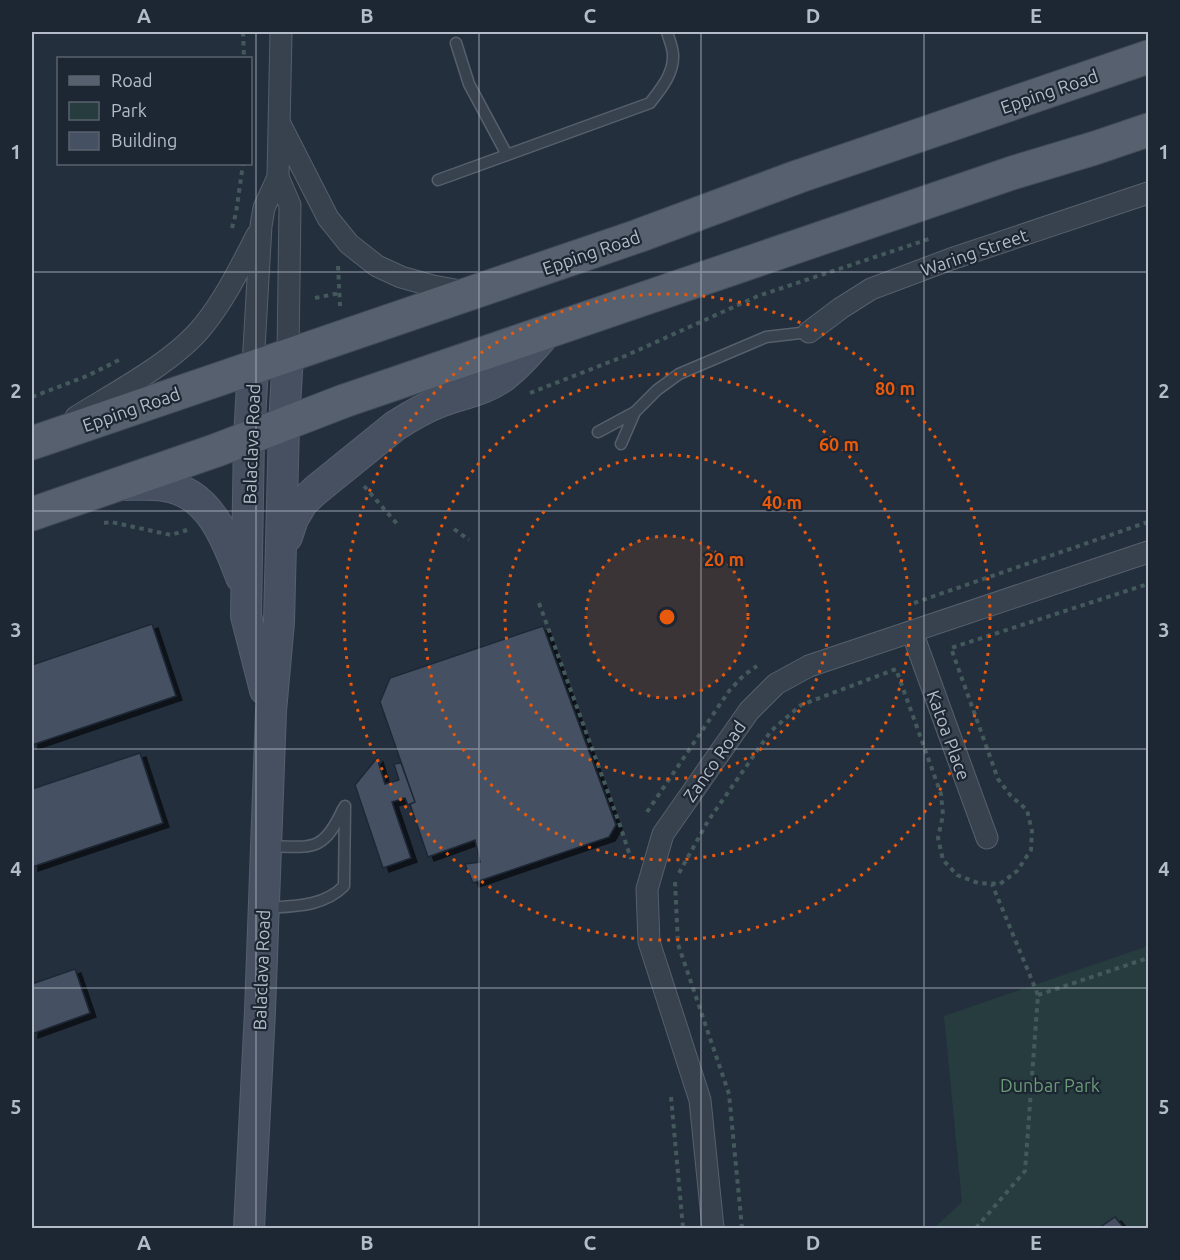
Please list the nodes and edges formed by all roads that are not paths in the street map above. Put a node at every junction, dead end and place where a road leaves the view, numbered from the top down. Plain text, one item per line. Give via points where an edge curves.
1 (281, 32) edge
2 (667, 32) edge
3 (456, 43) dead end
4 (1149, 57) edge
5 (279, 122) junction
6 (1149, 130) edge
7 (507, 155) junction
8 (278, 177) junction
9 (438, 180) dead end
10 (1149, 193) edge
11 (261, 226) junction
12 (473, 293) junction
13 (809, 332) joint
14 (546, 333) junction
15 (288, 354) junction
16 (254, 366) junction
17 (635, 412) junction
18 (284, 425) junction
19 (598, 432) dead end
20 (249, 438) junction
21 (36, 441) edge
22 (621, 444) dead end
23 (118, 484) junction
24 (32, 514) edge
25 (1149, 552) edge
26 (281, 553) junction
27 (246, 588) junction
28 (912, 632) junction
29 (271, 711) junction
30 (987, 838) dead end
31 (267, 846) junction
32 (264, 908) junction
33 (249, 1228) edge
34 (713, 1228) edge

1 - 5 street, Balaclava Road
2 - 7 lane via 673,56 671,69 650,103
3 - 7 lane via 470,84
4 - 12 main road, Epping Road
5 - 8 street, Balaclava Road
5 - 12 street via 328,218 349,244 377,266 401,277
6 - 14 main road via 1012,172
7 - 9 lane
8 - 11 street, Balaclava Road via 264,208
8 - 15 street, Balaclava Road via 290,205
10 - 13 street, Waring Street via 871,289
11 - 16 street, Balaclava Road
11 - 21 street via 214,312 195,335 147,373
12 - 15 main road, Epping Road
13 - 17 lane via 766,337 679,374
14 - 18 main road
14 - 26 main road via 502,377 409,417 316,490 293,519
15 - 16 main road, Epping Road
15 - 18 main road, Balaclava Road
16 - 20 main road, Balaclava Road
16 - 21 main road, Epping Road
17 - 19 lane
17 - 22 lane
18 - 20 main road
18 - 26 main road, Balaclava Road
20 - 23 main road
20 - 27 main road, Balaclava Road
23 - 24 main road
23 - 27 main road via 166,486 191,496 221,529
25 - 28 street, Zanco Road
26 - 29 main road, Balaclava Road
27 - 29 main road, Balaclava Road via 246,616
28 - 30 street, Katoa Place
28 - 34 street, Zanco Road via 808,666 776,684 749,711 663,834 646,889 649,942 700,1100
29 - 31 main road, Balaclava Road
31 - 32 main road, Balaclava Road
31 - 32 lane via 307,847 325,840 345,806 344,886 320,902
32 - 33 main road, Balaclava Road

